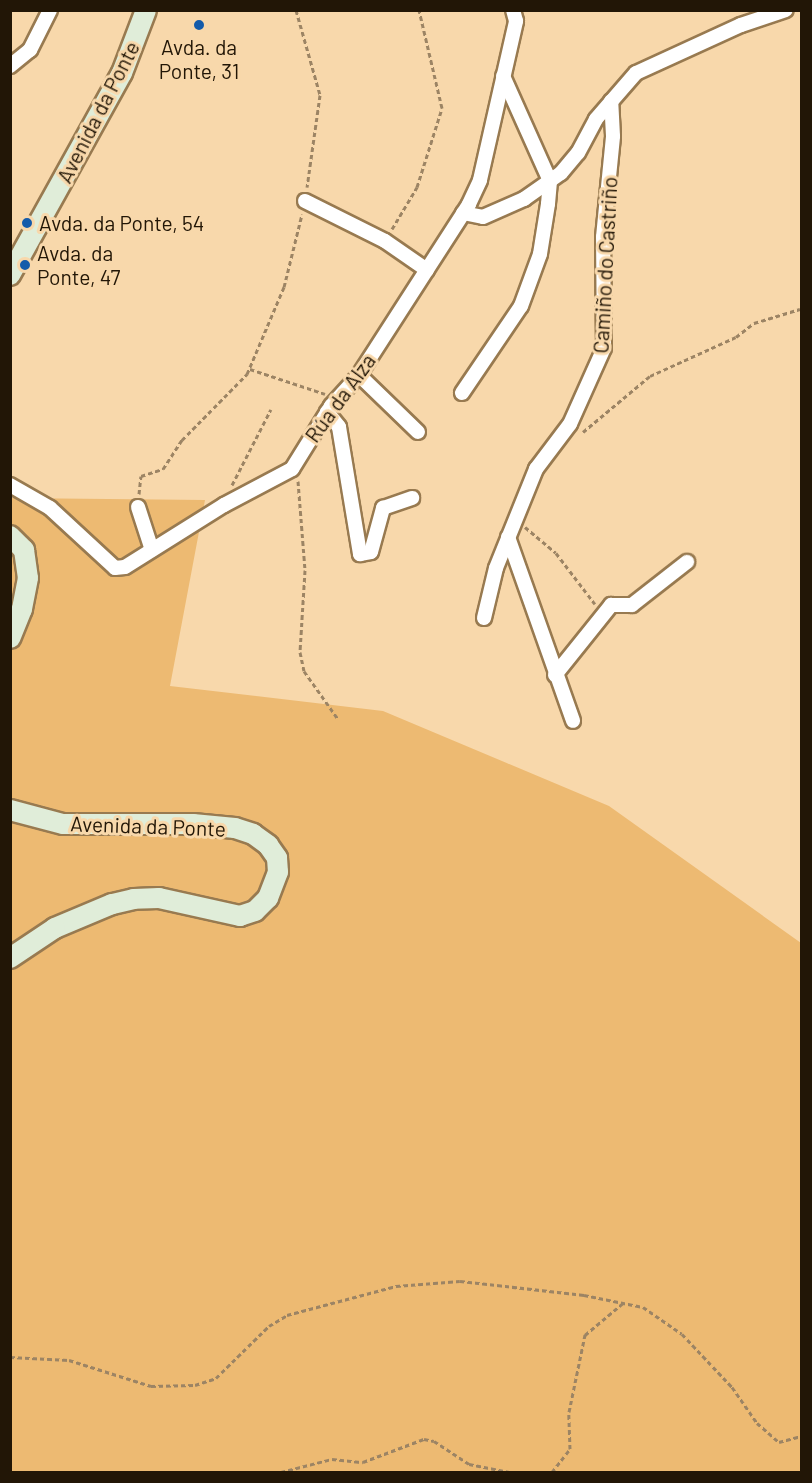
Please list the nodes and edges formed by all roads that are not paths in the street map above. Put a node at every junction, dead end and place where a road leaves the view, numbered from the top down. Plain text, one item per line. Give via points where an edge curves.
1 (50, 10) edge
2 (146, 10) edge
3 (513, 10) edge
4 (786, 10) edge
5 (10, 66) edge
6 (503, 76) junction
7 (611, 101) junction
8 (550, 181) junction
9 (305, 201) road end
10 (463, 213) junction
11 (427, 270) junction
12 (10, 275) edge
13 (359, 375) junction
14 (462, 393) dead end
15 (327, 412) junction
16 (418, 432) dead end
17 (10, 485) edge
18 (412, 498) dead end
19 (138, 507) road end
20 (10, 536) edge
21 (508, 537) junction
22 (152, 550) junction
23 (687, 562) dead end
24 (484, 618) dead end
25 (10, 638) edge
26 (555, 675) junction
27 (573, 721) dead end
28 (10, 810) edge
29 (10, 958) edge

1 - 5 street via 42,33 30,50
2 - 12 street, Avenida da Ponte via 122,73
3 - 6 street, Rúa da Alza via 516,21
4 - 7 street via 732,29 636,73
6 - 8 street
6 - 10 street, Rúa da Alza via 480,180
7 - 8 street via 596,119 578,153
7 - 21 street, Camiño do Castriño via 613,136 603,237 604,348 570,424 536,469
8 - 10 street via 524,199 483,217
8 - 14 street via 540,254 521,306
9 - 11 street via 385,241
10 - 11 street, Rúa da Alza
11 - 13 street, Rúa da Alza
13 - 15 street, Rúa da Alza
13 - 16 street
15 - 18 street via 339,427 360,554 371,552 383,508
15 - 22 street, Rúa da Alza via 292,469 230,501
17 - 22 street via 50,508 115,568 126,567
19 - 22 street
20 - 25 street via 24,550 27,578 22,609
21 - 24 street, Camiño do Castriño
21 - 26 street
23 - 26 street via 632,605 611,605
26 - 27 street
28 - 29 street, Avenida da Ponte via 63,824 193,824 235,828 254,834 268,845 278,872 268,898 255,911 240,916 159,898 134,899 111,904 55,928

